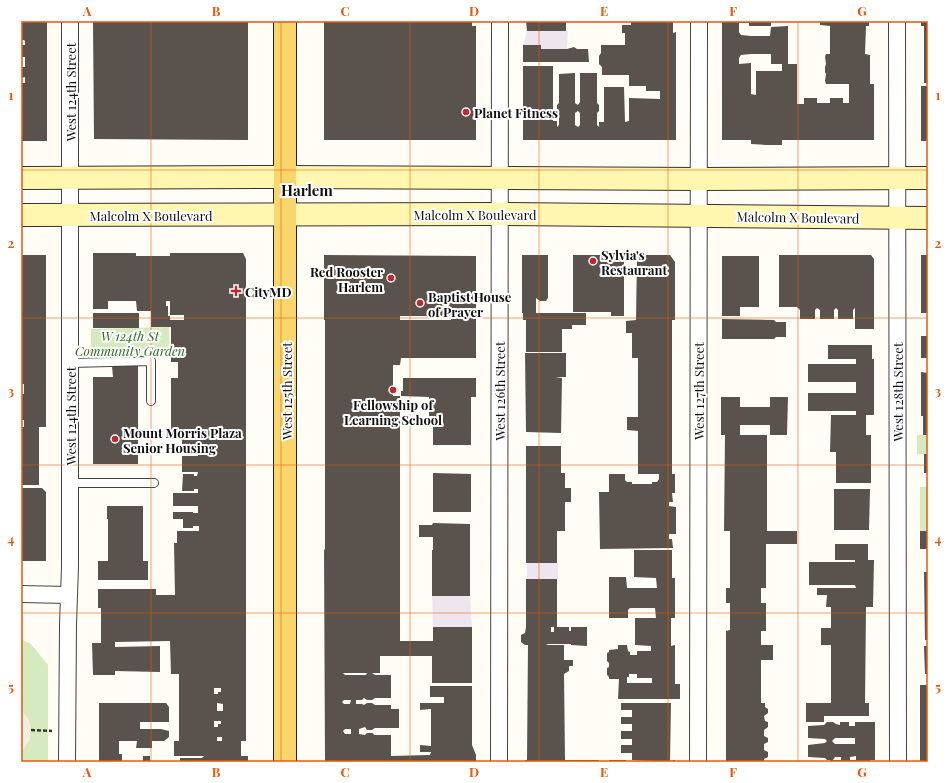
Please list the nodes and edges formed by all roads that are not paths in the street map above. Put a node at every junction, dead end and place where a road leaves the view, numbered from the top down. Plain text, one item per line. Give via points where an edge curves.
1 (70, 21) edge
2 (285, 21) edge
3 (500, 21) edge
4 (699, 21) edge
5 (897, 21) edge
6 (285, 177) junction
7 (21, 178) edge
8 (70, 178) junction
9 (499, 178) junction
10 (897, 178) junction
11 (928, 178) edge
12 (699, 179) junction
13 (500, 214) junction
14 (21, 215) edge
15 (70, 215) junction
16 (286, 215) junction
17 (698, 215) junction
18 (897, 218) junction
19 (928, 218) edge
20 (70, 363) junction
21 (151, 401) dead end
22 (70, 483) junction
23 (154, 483) dead end
24 (21, 594) edge
25 (68, 595) junction
26 (67, 762) edge
27 (285, 762) edge
28 (499, 762) edge
29 (698, 762) edge
30 (898, 762) edge

1 - 8 street, West 124th Street
2 - 6 main road, West 125th Street
3 - 9 street, West 126th Street
4 - 12 street, West 127th Street
5 - 10 street, West 128th Street
6 - 8 main road
6 - 9 main road
6 - 16 main road, West 125th Street
7 - 8 main road
8 - 15 street, West 124th Street
9 - 12 main road
9 - 13 street, West 126th Street
10 - 11 main road
10 - 12 main road
10 - 18 street, West 128th Street
12 - 17 street, West 127th Street
13 - 16 main road, Malcolm X Boulevard
13 - 17 main road, Malcolm X Boulevard
13 - 28 street, West 126th Street
14 - 15 main road, Malcolm X Boulevard
15 - 16 main road, Malcolm X Boulevard
15 - 20 street, West 124th Street
16 - 27 main road, West 125th Street
17 - 18 main road, Malcolm X Boulevard
17 - 29 street, West 127th Street
18 - 19 main road, Malcolm X Boulevard
18 - 30 street, West 128th Street
20 - 21 lane via 151,361
20 - 22 street, West 124th Street
22 - 23 lane
22 - 25 street, West 124th Street
24 - 25 street
25 - 26 street, West 124th Street

